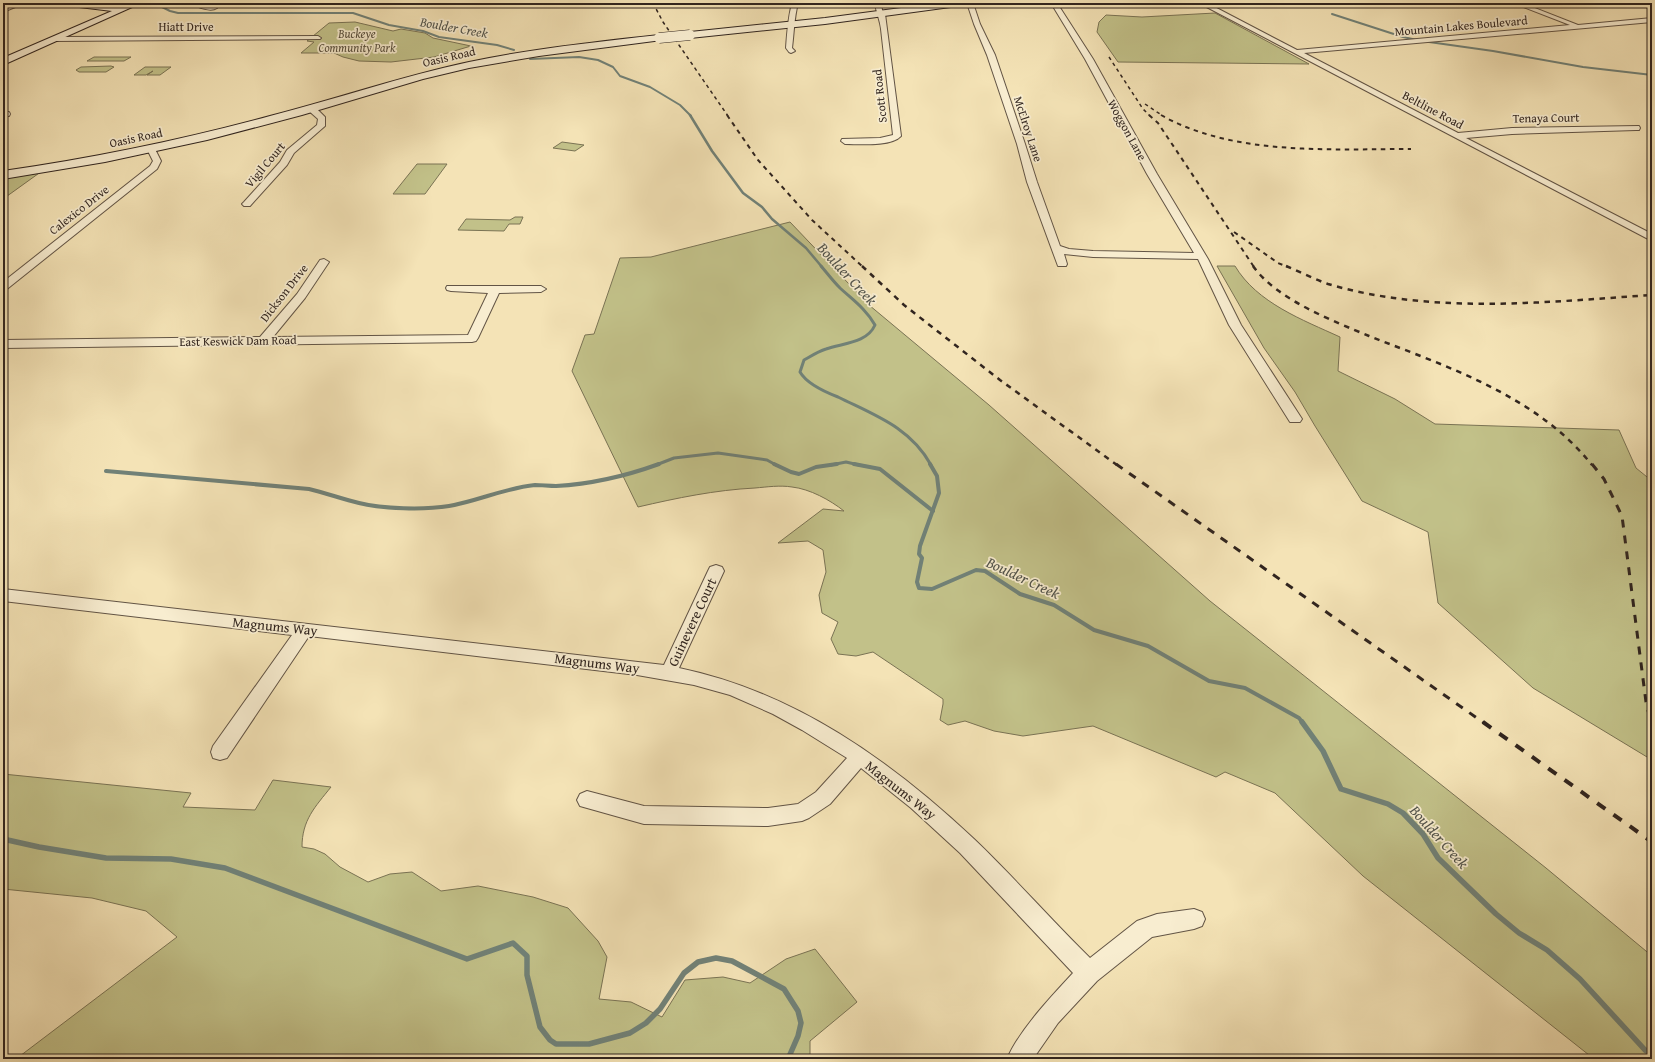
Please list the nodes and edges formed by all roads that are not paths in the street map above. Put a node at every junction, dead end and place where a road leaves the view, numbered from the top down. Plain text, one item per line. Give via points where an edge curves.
1 (22, 3) edge
2 (71, 3) edge
3 (136, 3) edge
4 (195, 3) edge
5 (795, 3) edge
6 (878, 3) edge
7 (958, 3) edge
8 (970, 3) edge
9 (1054, 3) edge
10 (1202, 3) edge
11 (1516, 3) edge
12 (1640, 3) edge
13 (1652, 7) edge
14 (214, 8) dead end
15 (123, 9) junction
16 (3, 10) edge
17 (882, 14) junction
18 (1652, 20) edge
19 (792, 25) junction
20 (1580, 26) junction
21 (318, 38) dead end
22 (55, 39) junction
23 (791, 51) dead end
24 (1296, 52) junction
25 (3, 62) edge
26 (312, 109) junction
27 (1636, 128) dead end
28 (1456, 136) junction
29 (845, 141) dead end
30 (151, 148) junction
31 (3, 175) edge
32 (247, 204) dead end
33 (1652, 238) edge
34 (1057, 248) junction
35 (1201, 256) junction
36 (324, 262) dead end
37 (1062, 264) dead end
38 (3, 286) edge
39 (451, 288) dead end
40 (495, 290) junction
41 (541, 290) dead end
42 (264, 340) junction
43 (3, 344) edge
44 (1295, 419) dead end
45 (716, 571) dead end
46 (3, 596) edge
47 (304, 630) junction
48 (669, 672) junction
49 (220, 752) dead end
50 (859, 757) junction
51 (587, 800) dead end
52 (1194, 919) dead end
53 (1089, 973) junction
54 (1019, 1059) edge

1 - 16 street
2 - 15 main road
3 - 15 main road
4 - 14 street
5 - 19 street via 791,17
6 - 17 street, Scott Road
7 - 17 main road, Oasis Road
8 - 34 street, McElroy Lane via 991,55 1032,182
9 - 35 street, Woggon Lane
10 - 24 street, Beltline Road
11 - 20 street
12 - 13 street
15 - 22 main road
17 - 19 main road, Oasis Road
17 - 29 street, Scott Road via 897,136 891,139
18 - 20 street, Mountain Lakes Boulevard
19 - 23 street via 789,48
19 - 26 main road, Oasis Road, bridge via 579,47 490,61 412,79
20 - 24 street, Mountain Lakes Boulevard
21 - 22 street, Hiatt Drive
22 - 25 main road
24 - 28 street, Beltline Road
26 - 30 main road, Oasis Road
26 - 32 street, Vigil Court via 322,119 321,126 290,152 284,163
27 - 28 street, Tenaya Court via 1512,131
28 - 33 street, Beltline Road
30 - 31 main road, Oasis Road
30 - 38 street, Calexico Drive via 158,161 154,167
34 - 35 street via 1068,252 1093,254
34 - 37 street, McElroy Lane
35 - 44 street, Woggon Lane via 1235,324
36 - 42 street, Dickson Drive via 301,296
39 - 40 street
40 - 41 street
40 - 42 street, East Keswick Dam Road via 472,338
42 - 43 street, East Keswick Dam Road
45 - 48 street, Guinevere Court
46 - 47 street, Magnums Way
47 - 48 street, Magnums Way
47 - 49 street
48 - 50 street, Magnums Way via 720,685 757,699 812,726
50 - 51 street via 823,798 802,812 768,817 644,815
50 - 53 street, Magnums Way via 932,813
52 - 53 street via 1157,925 1145,930
53 - 54 street via 1050,1015

